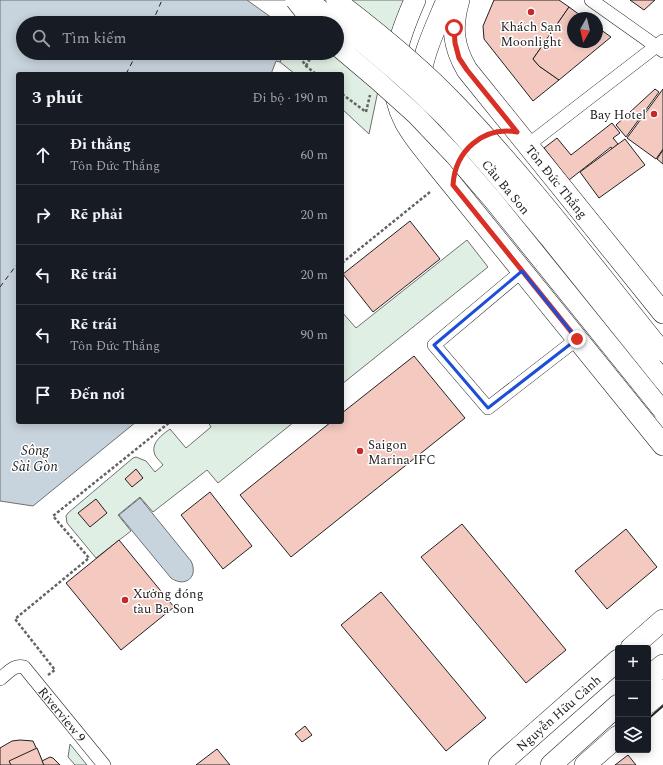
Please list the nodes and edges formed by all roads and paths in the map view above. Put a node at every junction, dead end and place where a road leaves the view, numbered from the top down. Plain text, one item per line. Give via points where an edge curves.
1 (295, 0) edge
2 (308, 0) edge
3 (336, 0) edge
4 (415, 0) edge
5 (448, 0) edge
6 (459, 0) edge
7 (591, 0) edge
8 (308, 16) edge
9 (328, 16) edge
10 (344, 28) edge
11 (661, 46) edge
12 (344, 52) edge
13 (302, 60) edge
14 (309, 60) edge
15 (306, 66) junction
16 (314, 72) edge
17 (344, 96) edge
18 (366, 112) dead end
19 (522, 139) junction
20 (434, 162) junction
21 (453, 185) junction
22 (430, 192) dead end
23 (344, 261) edge
24 (522, 272) junction
25 (663, 312) edge
26 (577, 339) junction
27 (663, 352) edge
28 (663, 380) edge
29 (663, 411) edge
30 (168, 424) edge
31 (663, 445) edge
32 (663, 620) edge
33 (634, 645) edge
34 (615, 663) edge
35 (663, 665) edge
36 (651, 675) edge
37 (0, 679) edge
38 (37, 683) junction
39 (663, 690) edge
40 (651, 700) edge
41 (615, 708) edge
42 (615, 716) edge
43 (598, 723) junction
44 (615, 739) edge
45 (104, 765) edge
46 (499, 765) edge
47 (551, 765) edge
48 (585, 765) edge

1 - 8 main road, bridge
2 - 9 main road, Cầu Ba Son, bridge
3 - 27 main road, Cầu Ba Son, bridge via 420,69 487,137 520,174
4 - 20 main road via 398,44 394,85 405,122
5 - 20 main road via 426,52 419,80 420,116
6 - 19 main road, Tôn Đức Thắng via 454,28 459,58
7 - 11 street
10 - 28 main road, Cầu Ba Son, bridge via 408,82 474,149
11 - 19 street
12 - 29 main road, bridge via 416,116 454,155
13 - 15 path
14 - 15 path
15 - 16 path
17 - 18 path
19 - 21 main road via 500,131 479,139 461,157 456,167
19 - 25 main road, Tôn Đức Thắng
20 - 21 main road
21 - 24 main road
22 - 23 path
24 - 26 main road
24 - 26 street via 434,345 488,408
26 - 31 main road
30 - 38 path via 54,516 89,558 15,619 55,670
32 - 33 main road
34 - 46 main road, Nguyễn Hữu Cảnh
35 - 36 main road
37 - 38 street, Riverview 9 via 15,666 20,666 24,667
38 - 45 street, Riverview 9
39 - 40 main road
41 - 43 main road
42 - 43 main road
43 - 47 main road
44 - 48 main road

